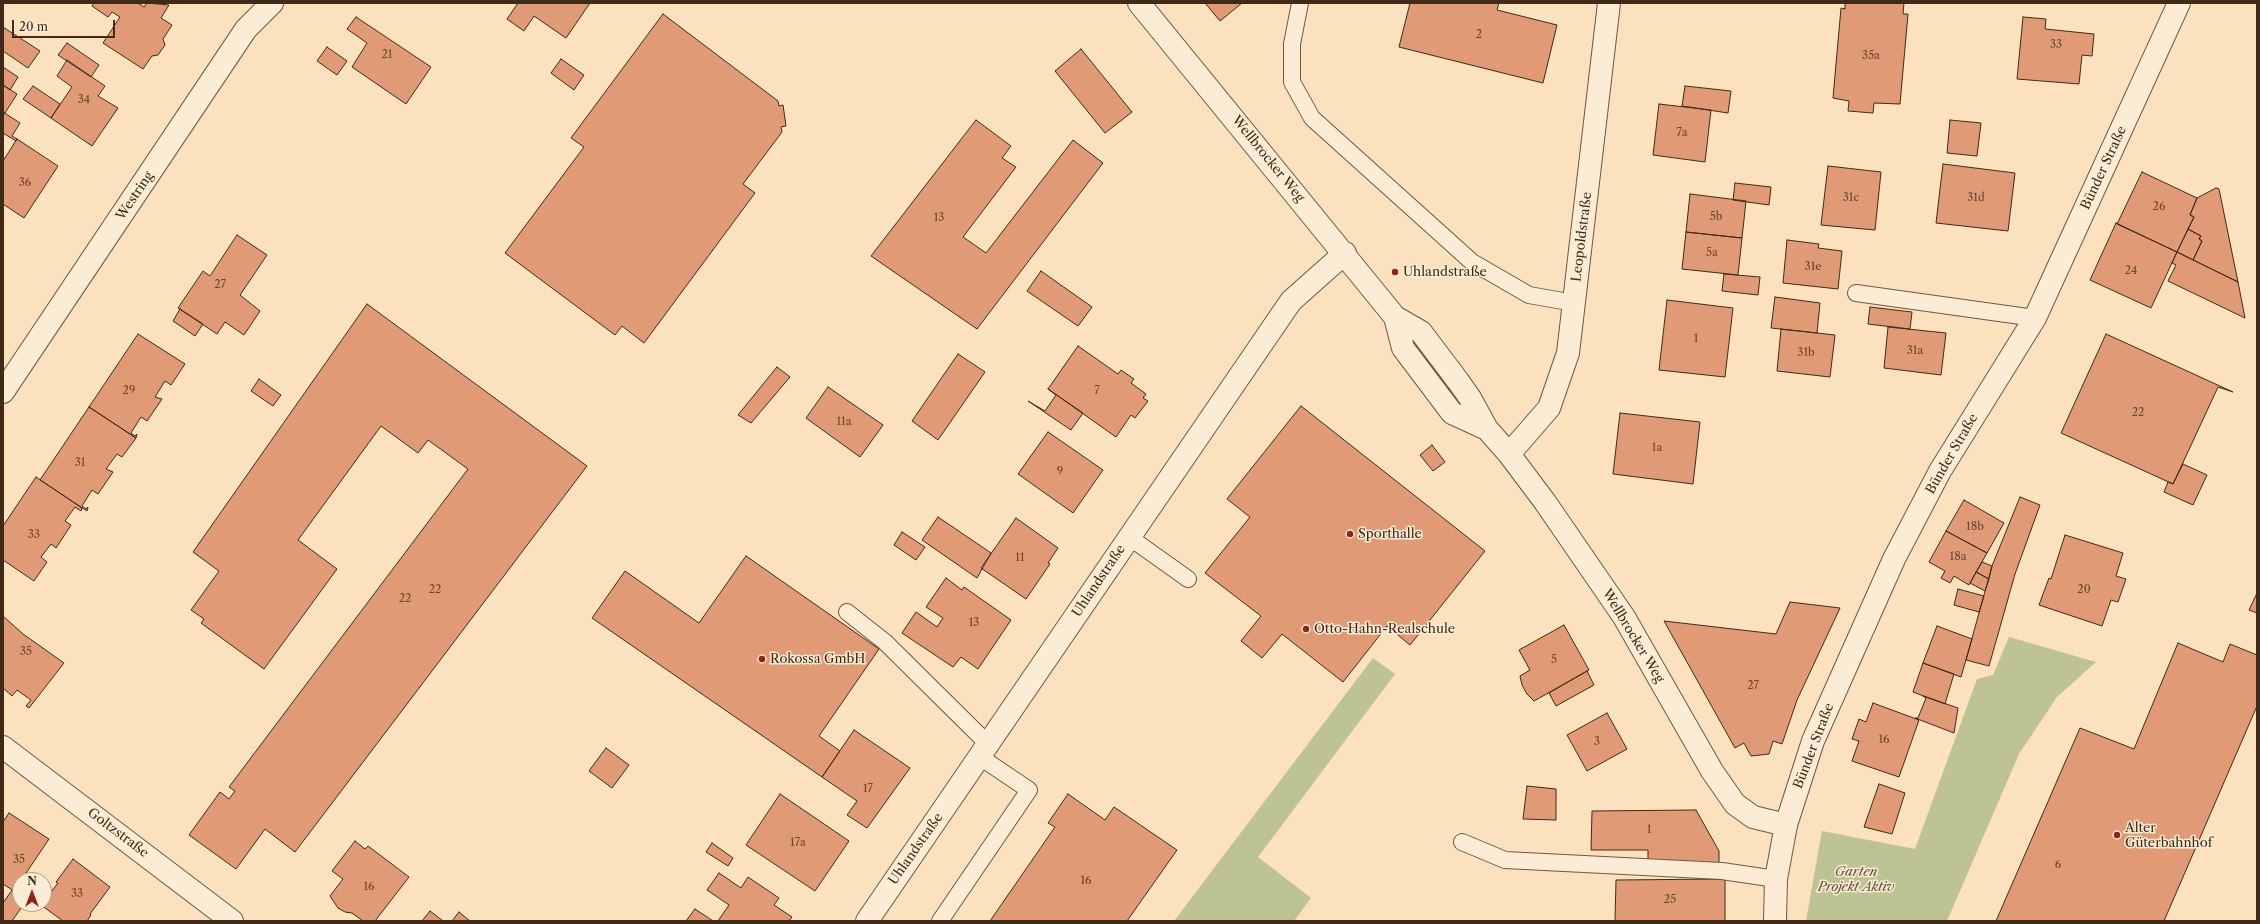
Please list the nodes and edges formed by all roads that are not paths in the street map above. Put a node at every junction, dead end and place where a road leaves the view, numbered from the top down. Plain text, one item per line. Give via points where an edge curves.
1 (272, 3) edge
2 (1139, 3) edge
3 (1300, 3) edge
4 (1609, 3) edge
5 (2179, 3) edge
6 (1345, 253) junction
7 (1856, 293) dead end
8 (1574, 303) junction
9 (2035, 318) junction
10 (3, 392) edge
11 (1509, 454) junction
12 (1129, 537) junction
13 (1188, 579) dead end
14 (847, 612) dead end
15 (3, 747) edge
16 (984, 750) junction
17 (1786, 825) junction
18 (1462, 842) dead end
19 (1776, 879) junction
20 (232, 921) edge
21 (867, 921) edge
22 (940, 921) edge
23 (1775, 921) edge

1 - 10 street, Westring via 246,29
2 - 6 street, Wellbrocker Weg
3 - 8 lane via 1292,44 1292,82 1312,118 1472,262 1529,295
4 - 8 street, Leopoldstraße
5 - 9 street, Bünder Straße
6 - 11 street, Wellbrocker Weg via 1395,317 1403,348 1452,413 1487,429
6 - 12 street, Uhlandstraße via 1291,301
7 - 9 lane
8 - 11 street, Leopoldstraße via 1568,353 1549,408
9 - 17 street, Bünder Straße via 1940,471 1894,559 1813,741
11 - 17 street, Wellbrocker Weg via 1624,617 1712,771 1735,804 1753,817
12 - 13 lane
12 - 16 street, Uhlandstraße
14 - 16 lane via 885,642
15 - 20 street, Goltzstraße
16 - 21 street, Uhlandstraße
16 - 22 lane via 1029,790
17 - 19 street, Bünder Straße
18 - 19 lane via 1505,860 1722,871
19 - 23 street, Bünder Straße

